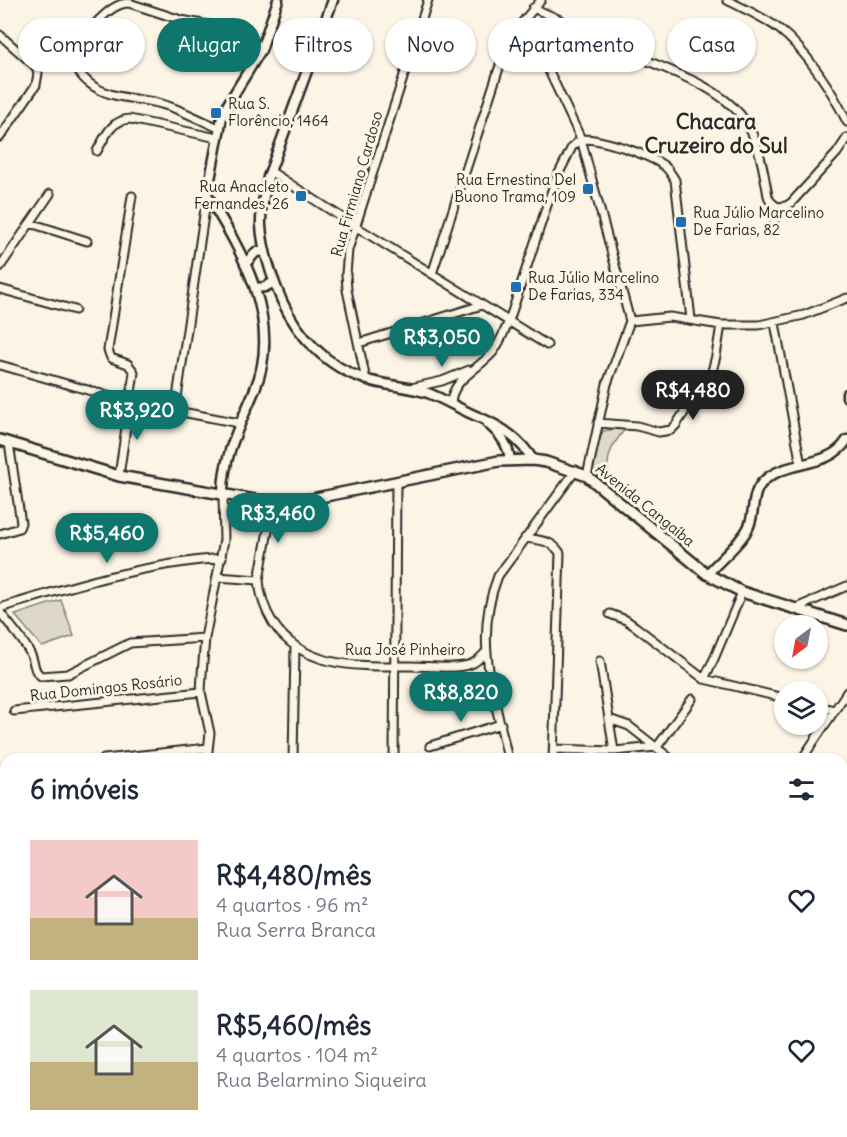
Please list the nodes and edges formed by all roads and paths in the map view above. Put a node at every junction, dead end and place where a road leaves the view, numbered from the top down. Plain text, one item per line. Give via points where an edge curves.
1 (278, 0) edge
2 (333, 0) edge
3 (428, 0) edge
4 (541, 0) edge
5 (727, 0) edge
6 (533, 9) junction
7 (526, 18) edge
8 (0, 34) edge
9 (263, 47) junction
10 (498, 72) edge
11 (549, 72) edge
12 (847, 122) edge
13 (219, 128) junction
14 (0, 137) edge
15 (217, 138) junction
16 (847, 138) edge
17 (581, 139) junction
18 (97, 151) dead end
19 (270, 171) junction
20 (50, 194) dead end
21 (207, 195) junction
22 (132, 196) dead end
23 (777, 207) junction
24 (30, 223) junction
25 (355, 226) junction
26 (771, 232) dead end
27 (87, 241) dead end
28 (266, 251) junction
29 (245, 264) junction
30 (0, 267) edge
31 (432, 274) junction
32 (274, 282) junction
33 (255, 288) junction
34 (0, 289) edge
35 (847, 298) edge
36 (482, 305) junction
37 (75, 310) dead end
38 (691, 319) junction
39 (509, 321) junction
40 (630, 321) junction
41 (775, 323) junction
42 (721, 325) junction
43 (359, 344) junction
44 (547, 345) dead end
45 (0, 365) edge
46 (480, 365) junction
47 (366, 380) junction
48 (410, 388) junction
49 (130, 402) junction
50 (451, 403) junction
51 (175, 411) junction
52 (480, 418) junction
53 (239, 423) junction
54 (598, 423) junction
55 (847, 440) edge
56 (4, 442) edge
57 (510, 460) junction
58 (533, 460) junction
59 (801, 465) junction
60 (576, 470) junction
61 (119, 476) junction
62 (587, 476) junction
63 (396, 483) junction
64 (223, 494) junction
65 (273, 503) junction
66 (0, 534) edge
67 (525, 538) junction
68 (222, 558) junction
69 (707, 574) junction
70 (217, 578) junction
71 (259, 580) junction
72 (847, 586) edge
73 (742, 592) junction
74 (796, 608) junction
75 (0, 610) edge
76 (610, 614) dead end
77 (847, 625) edge
78 (205, 638) junction
79 (295, 648) junction
80 (485, 653) junction
81 (600, 661) dead end
82 (395, 666) junction
83 (704, 679) junction
84 (201, 692) junction
85 (847, 692) edge
86 (774, 696) edge
87 (692, 699) dead end
88 (828, 708) edge
89 (834, 710) junction
90 (14, 711) dead end
91 (609, 719) junction
92 (501, 724) junction
93 (430, 746) dead end
94 (657, 747) junction
95 (208, 748) junction
96 (554, 749) junction
97 (614, 751) junction
98 (161, 753) edge
99 (208, 753) edge
100 (293, 753) edge
101 (394, 753) edge
102 (507, 753) edge
103 (554, 753) edge
104 (664, 753) edge
105 (806, 753) edge

1 - 9 street
2 - 19 street
3 - 25 street, Rua Firmiano Cardoso
4 - 6 street
5 - 12 street via 769,22 789,38 828,89
6 - 7 street
6 - 23 street via 722,97 754,137 768,196
8 - 14 street via 38,72 36,85
9 - 13 street via 228,104
9 - 13 street via 219,27 181,20 129,3 122,3 102,17 78,45 78,70 98,89 167,105
10 - 31 street
11 - 17 street
13 - 15 street
15 - 18 street via 130,119 109,130
15 - 21 street
16 - 23 street via 791,203
17 - 38 street via 604,141 662,164 670,171 675,180
17 - 39 street via 572,147 555,181
17 - 40 street
19 - 25 street
19 - 28 street via 261,226
20 - 24 street
21 - 29 street
21 - 51 street
22 - 49 street via 108,350 111,358 133,369
23 - 26 street
24 - 27 street
24 - 30 street
25 - 31 street
25 - 43 street, Rua Firmiano Cardoso via 346,274
28 - 29 street via 256,252
28 - 32 street
29 - 33 street
31 - 36 street
32 - 33 street
32 - 47 street via 287,312 306,338 326,358
33 - 53 street via 265,356
34 - 37 street
35 - 41 street
36 - 39 street
36 - 43 street
38 - 40 street
38 - 42 street
39 - 44 street
39 - 46 street via 501,340
40 - 54 street via 607,384
41 - 42 street
41 - 59 street
42 - 54 street via 710,379 671,430 659,432
43 - 47 street, Rua Firmiano Cardoso
45 - 49 street
46 - 48 street via 442,381
46 - 50 street via 459,383
47 - 48 street
48 - 50 street
49 - 51 street
49 - 61 street
50 - 52 street
51 - 53 street
52 - 57 street via 503,438
52 - 58 street via 508,432
53 - 64 street via 226,461
54 - 62 street
55 - 59 street via 831,455
56 - 61 main road
56 - 66 street via 21,523 19,528
57 - 58 main road, Avenida Cangaíba
57 - 63 main road, Avenida Cangaíba
58 - 60 main road, Avenida Cangaíba
59 - 69 street via 765,479 753,499 749,527
60 - 62 main road, Avenida Cangaíba
60 - 67 street, Rua José Pinheiro
61 - 64 main road
62 - 69 main road, Avenida Cangaíba
63 - 65 main road, Avenida Cangaíba
63 - 82 street
64 - 65 main road, Avenida Cangaíba
64 - 68 street
65 - 71 street
67 - 80 street, Rua José Pinheiro via 498,576 490,595
67 - 96 street via 550,542 560,553
68 - 70 street
68 - 75 street via 179,561 96,579
69 - 73 main road, Avenida Cangaíba
70 - 71 street
70 - 78 street
71 - 79 street, Rua José Pinheiro via 270,618
72 - 74 street
73 - 74 main road, Avenida Cangaíba
73 - 83 street
74 - 77 main road, Avenida Cangaíba
75 - 78 street via 27,648 38,674 46,676 68,674 130,643
76 - 83 street via 626,620
78 - 84 street
79 - 82 street, Rua José Pinheiro via 325,662
79 - 100 street
80 - 82 street, Rua José Pinheiro via 464,666
80 - 92 street, Rua José Pinheiro
81 - 91 street
82 - 101 street
83 - 86 street
84 - 90 street, Rua Domingos Rosário
84 - 95 street via 210,733
85 - 89 street
87 - 94 street
88 - 89 street
89 - 105 street
91 - 94 street via 629,726
91 - 97 street
92 - 93 street
92 - 102 street, Rua José Pinheiro
94 - 97 street
94 - 104 street
95 - 98 street
95 - 99 street
96 - 97 street
96 - 103 street

